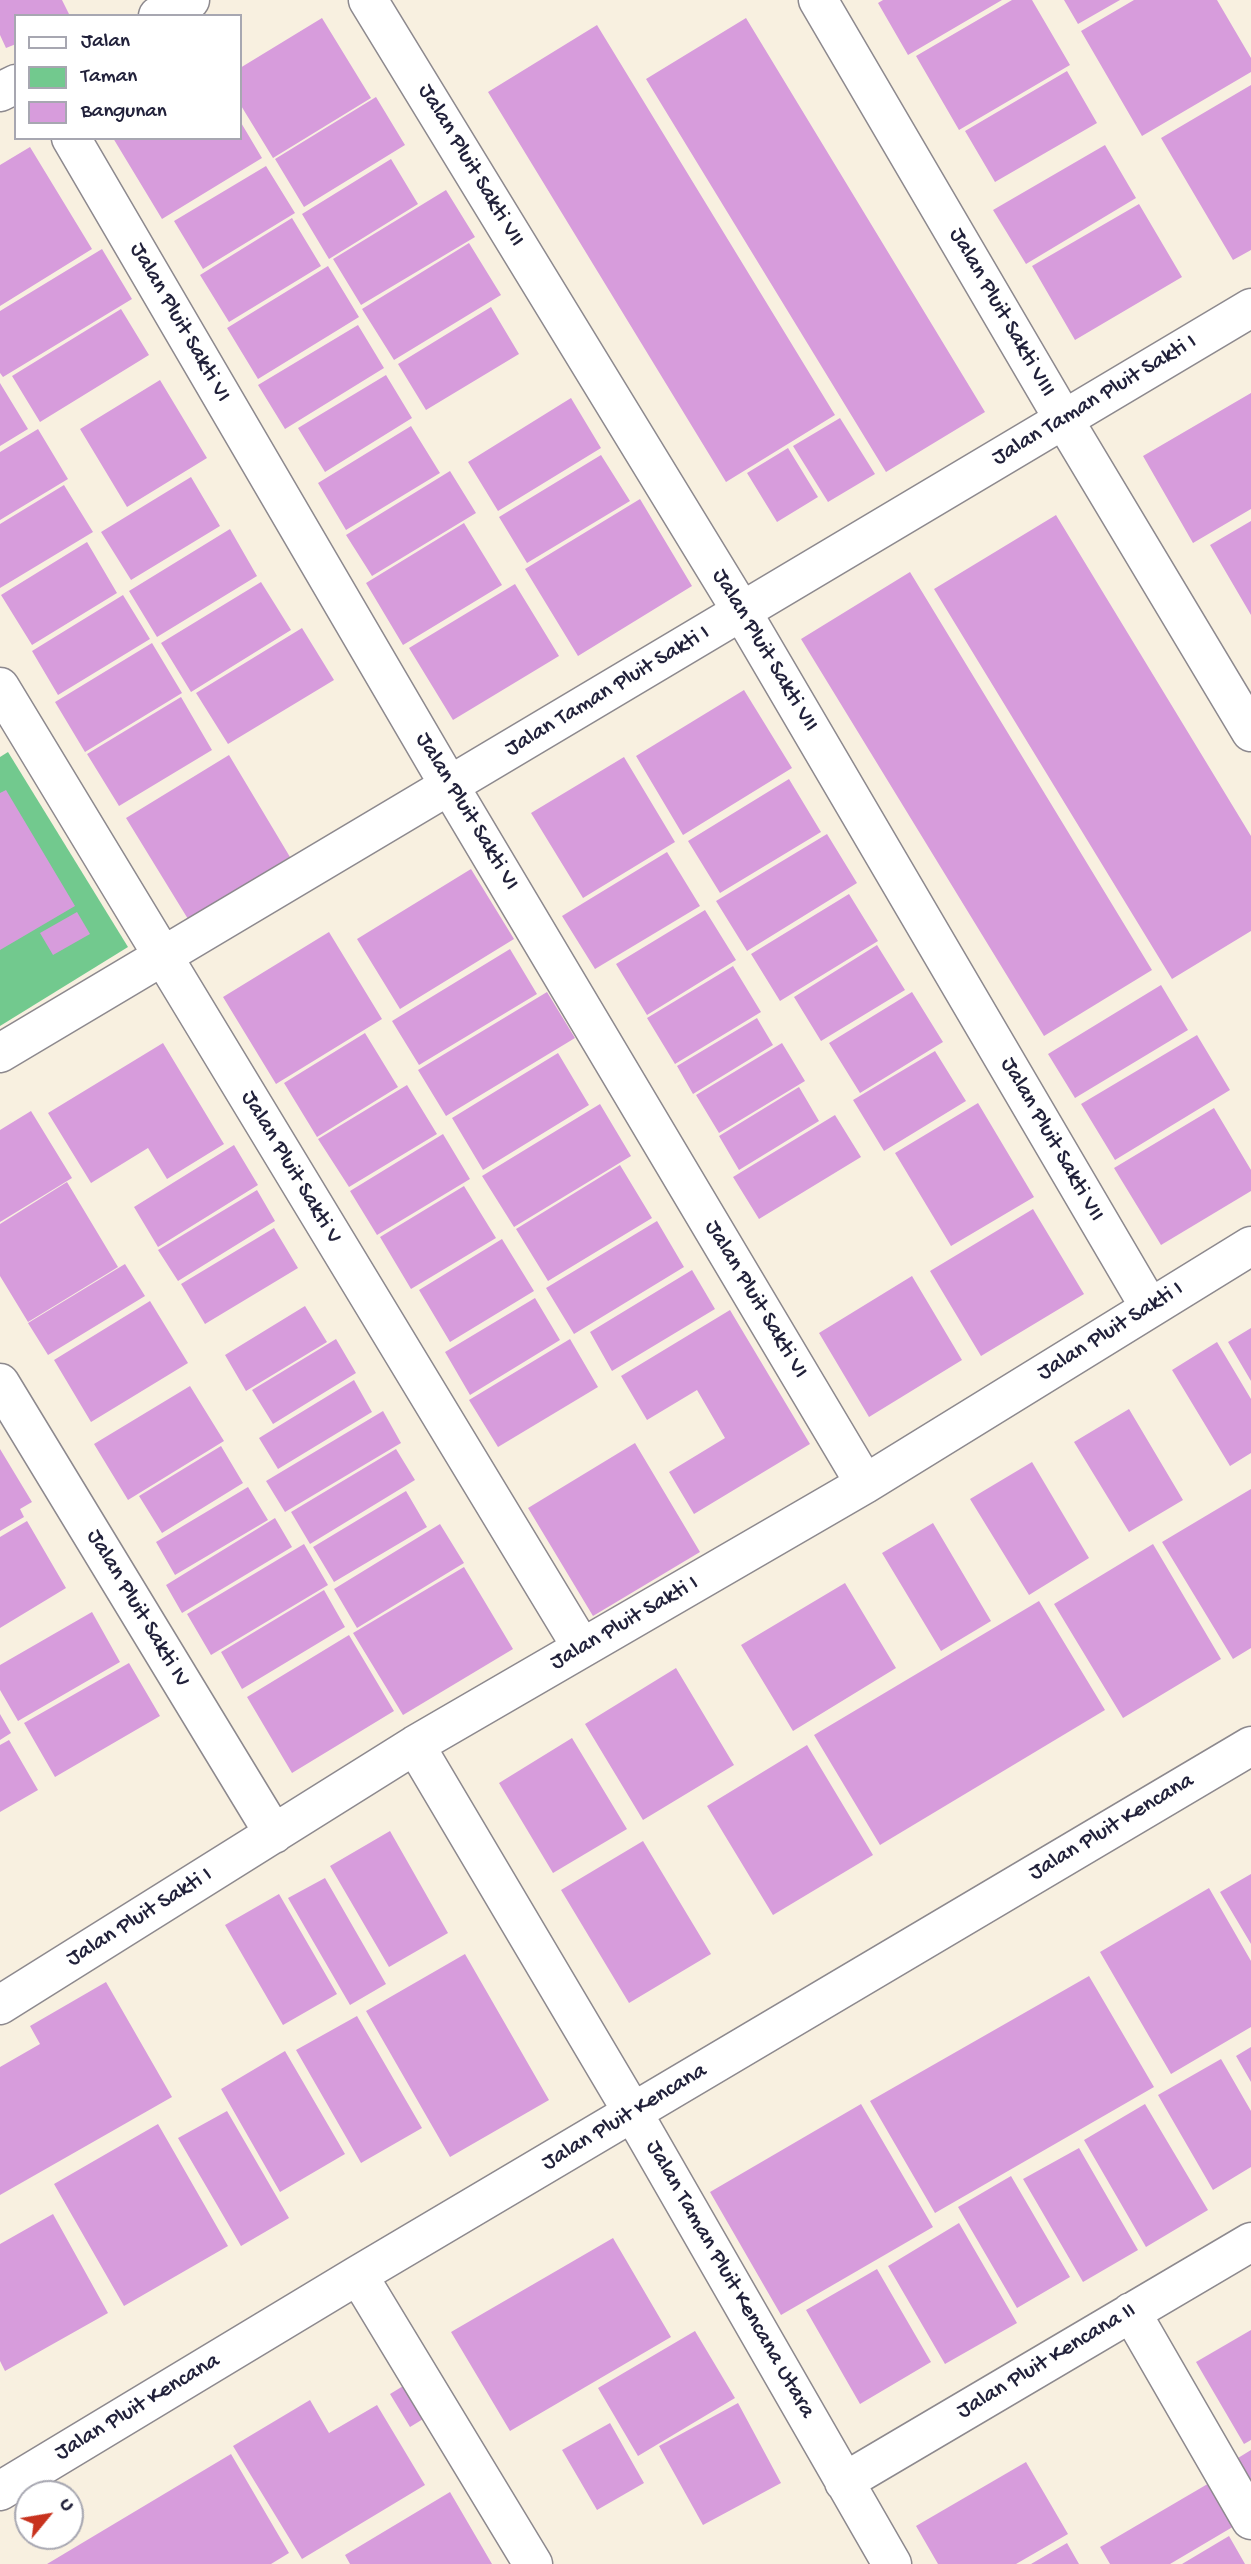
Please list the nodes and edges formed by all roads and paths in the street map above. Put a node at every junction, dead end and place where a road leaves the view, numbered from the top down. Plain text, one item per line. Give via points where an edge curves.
1 (190, 0) edge
2 (368, 0) edge
3 (818, 0) edge
4 (162, 14) edge
5 (72, 140) edge
6 (1251, 307) edge
7 (1064, 420) junction
8 (742, 612) junction
9 (6, 711) edge
10 (1251, 732) edge
11 (449, 785) junction
12 (162, 957) junction
13 (0, 1053) edge
14 (1251, 1246) edge
15 (1150, 1308) junction
16 (0, 1383) edge
17 (865, 1484) junction
18 (582, 1648) junction
19 (415, 1745) junction
20 (1251, 1746) edge
21 (274, 1834) junction
22 (0, 2005) edge
23 (633, 2113) junction
24 (1251, 2242) edge
25 (358, 2275) junction
26 (1131, 2312) junction
27 (844, 2483) junction
28 (0, 2491) edge
29 (1251, 2520) edge
30 (533, 2564) edge
31 (892, 2564) edge

1 - 4 street
2 - 8 street, Jalan Pluit Sakti VII
3 - 7 street, Jalan Pluit Sakti VIII
5 - 11 street, Jalan Pluit Sakti VI
6 - 7 street, Jalan Taman Pluit Sakti I
7 - 8 street, Jalan Taman Pluit Sakti I
7 - 10 street, Jalan Pluit Sakti VIII
8 - 11 street, Jalan Taman Pluit Sakti I
8 - 15 street, Jalan Pluit Sakti VII
9 - 12 street, Jalan Pluit Sakti V
11 - 12 street, Jalan Taman Pluit Sakti I
11 - 17 street, Jalan Pluit Sakti VI
12 - 13 street, Jalan Taman Pluit Sakti I
12 - 18 street, Jalan Pluit Sakti V
14 - 15 street, Jalan Pluit Sakti I
15 - 17 street, Jalan Pluit Sakti I
16 - 21 street, Jalan Pluit Sakti IV
17 - 18 street, Jalan Pluit Sakti I
18 - 19 street, Jalan Pluit Sakti I
19 - 21 street, Jalan Pluit Sakti I
19 - 23 street, Jalan Taman Pluit Kencana Utara
20 - 23 street, Jalan Pluit Kencana
21 - 22 street, Jalan Pluit Sakti I
23 - 25 street, Jalan Pluit Kencana
23 - 27 street, Jalan Taman Pluit Kencana Utara
24 - 26 street, Jalan Pluit Kencana II
25 - 28 street, Jalan Pluit Kencana
25 - 30 street
26 - 27 street, Jalan Pluit Kencana II
26 - 29 street
27 - 31 street, Jalan Taman Pluit Kencana Utara

